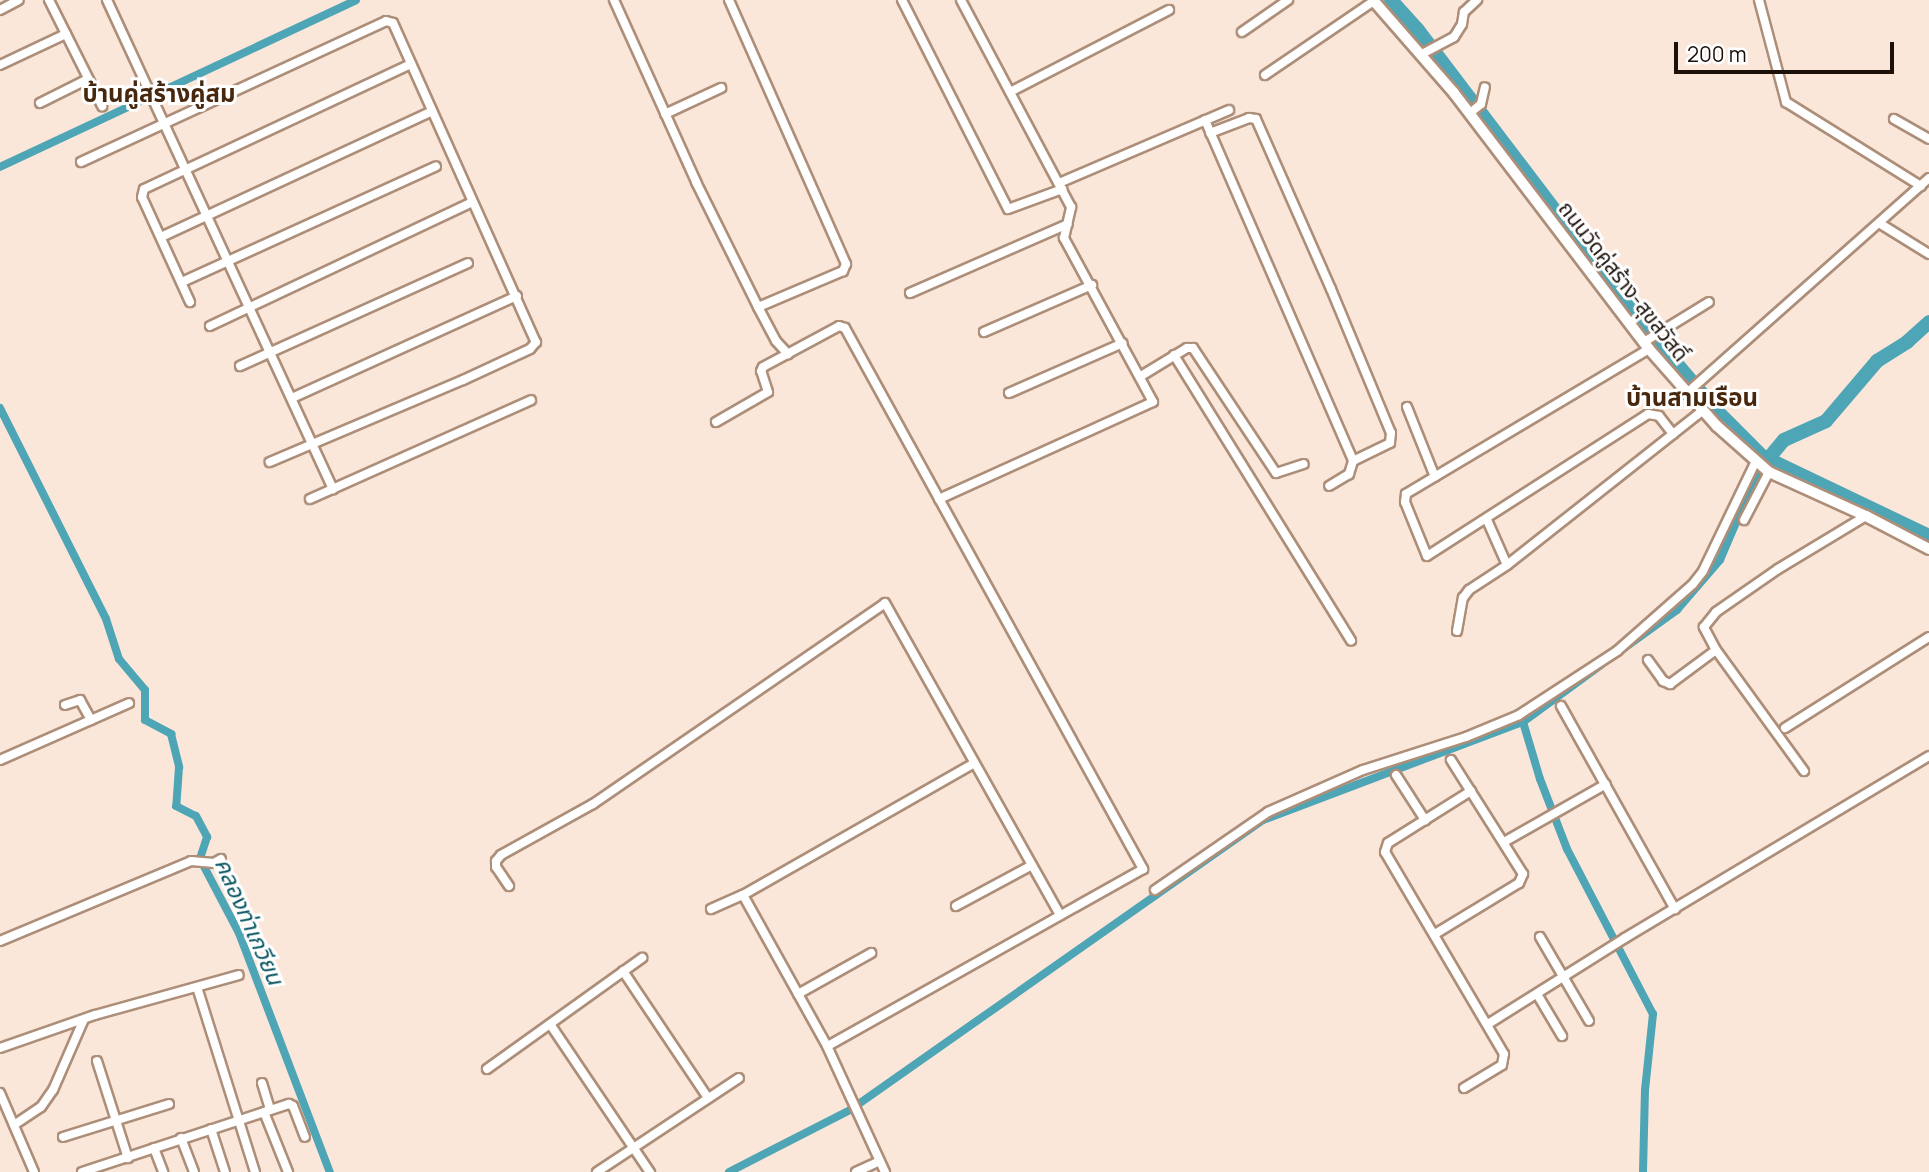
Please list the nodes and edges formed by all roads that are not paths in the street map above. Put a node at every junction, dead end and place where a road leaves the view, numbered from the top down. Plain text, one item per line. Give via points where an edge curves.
1 (19, 0) edge
2 (49, 0) edge
3 (107, 0) edge
4 (614, 0) edge
5 (729, 0) edge
6 (902, 0) edge
7 (961, 0) edge
8 (1288, 0) edge
9 (1373, 0) edge
10 (1478, 0) edge
11 (1759, 0) edge
12 (0, 10) edge
13 (1169, 10) dead end
14 (1242, 32) dead end
15 (66, 34) junction
16 (1424, 52) junction
17 (411, 64) junction
18 (0, 65) edge
19 (1265, 75) dead end
20 (88, 79) junction
21 (1485, 87) dead end
22 (721, 88) dead end
23 (1010, 92) junction
24 (40, 103) dead end
25 (102, 106) dead end
26 (1476, 109) junction
27 (1229, 110) dead end
28 (432, 111) junction
29 (665, 114) junction
30 (1894, 119) dead end
31 (1205, 120) junction
32 (165, 122) junction
33 (1210, 133) junction
34 (1929, 139) edge
35 (81, 162) dead end
36 (436, 166) dead end
37 (187, 168) junction
38 (1926, 183) edge
39 (1061, 186) junction
40 (472, 202) junction
41 (208, 215) junction
42 (1879, 223) junction
43 (1068, 224) junction
44 (161, 237) junction
45 (1929, 254) edge
46 (229, 261) junction
47 (468, 264) dead end
48 (182, 282) junction
49 (1092, 285) junction
50 (910, 293) dead end
51 (517, 296) junction
52 (190, 302) dead end
53 (1709, 302) dead end
54 (250, 307) junction
55 (758, 307) junction
56 (210, 326) dead end
57 (984, 332) dead end
58 (1651, 341) junction
59 (1123, 343) junction
60 (271, 352) junction
61 (788, 354) junction
62 (1174, 355) junction
63 (240, 366) dead end
64 (1141, 376) junction
65 (1695, 388) junction
66 (1009, 393) dead end
67 (292, 398) junction
68 (531, 400) dead end
69 (1407, 407) dead end
70 (1702, 411) junction
71 (716, 422) dead end
72 (1673, 434) junction
73 (313, 444) junction
74 (1353, 461) junction
75 (270, 462) dead end
76 (1304, 464) dead end
77 (1762, 468) junction
78 (1435, 477) junction
79 (1329, 486) dead end
80 (333, 489) junction
81 (310, 499) dead end
82 (939, 499) junction
83 (1866, 516) junction
84 (1487, 520) junction
85 (1744, 520) dead end
86 (1929, 548) edge
87 (1507, 565) junction
88 (1457, 631) dead end
89 (1929, 637) edge
90 (1351, 641) dead end
91 (1716, 650) junction
92 (1648, 660) dead end
93 (129, 703) dead end
94 (65, 705) dead end
95 (1561, 706) dead end
96 (91, 720) junction
97 (1784, 728) dead end
98 (1929, 757) edge
99 (0, 760) edge
100 (1451, 760) dead end
101 (974, 763) junction
102 (1804, 771) dead end
103 (1396, 775) dead end
104 (1605, 784) junction
105 (1471, 791) junction
106 (1425, 820) junction
107 (1504, 842) junction
108 (218, 861) dead end
109 (1032, 865) junction
110 (509, 886) dead end
111 (1155, 890) dead end
112 (743, 895) junction
113 (956, 906) dead end
114 (711, 909) dead end
115 (1675, 909) junction
116 (1060, 915) junction
117 (1435, 934) junction
118 (1540, 937) dead end
119 (0, 941) edge
120 (871, 953) dead end
121 (642, 958) dead end
122 (624, 971) junction
123 (239, 975) dead end
124 (1564, 978) junction
125 (197, 988) junction
126 (798, 994) junction
127 (1537, 994) junction
128 (83, 1019) junction
129 (1589, 1021) dead end
130 (550, 1024) junction
131 (1488, 1024) junction
132 (1562, 1036) dead end
133 (827, 1046) junction
134 (0, 1048) edge
135 (97, 1061) dead end
136 (487, 1069) dead end
137 (739, 1078) dead end
138 (262, 1083) dead end
139 (1464, 1088) dead end
140 (0, 1094) edge
141 (708, 1098) junction
142 (169, 1104) dead end
143 (267, 1110) junction
144 (238, 1119) junction
145 (117, 1120) junction
146 (14, 1125) junction
147 (211, 1129) junction
148 (63, 1137) dead end
149 (305, 1137) dead end
150 (181, 1138) junction
151 (634, 1146) junction
152 (154, 1148) junction
153 (128, 1158) junction
154 (880, 1161) junction
155 (34, 1172) edge
156 (82, 1172) edge
157 (163, 1172) edge
158 (194, 1172) edge
159 (225, 1172) edge
160 (255, 1172) edge
161 (288, 1172) edge
162 (597, 1172) edge
163 (650, 1172) edge
164 (856, 1172) edge
165 (886, 1172) edge

1 - 12 street
2 - 15 street
3 - 32 street
4 - 29 street
5 - 55 street via 846,264 844,271
6 - 39 street via 1008,209
7 - 23 street
8 - 14 street
9 - 16 street, ถนนวัดคู่สร้าง-สุขสวัสดิ์
9 - 19 street
10 - 16 street via 1464,12 1454,37
11 - 38 street via 1786,102
13 - 23 street
15 - 18 street
15 - 20 street
16 - 26 street, ถนนวัดคู่สร้าง-สุขสวัสดิ์
17 - 28 street
17 - 32 street via 393,23 387,20
17 - 37 street
20 - 24 street
20 - 25 street
21 - 26 street
22 - 29 street
23 - 39 street
26 - 58 street, ถนนวัดคู่สร้าง-สุขสวัสดิ์
27 - 31 street
28 - 40 street
28 - 41 street
29 - 55 street
30 - 34 street
31 - 33 street
31 - 39 street
32 - 35 street
32 - 37 street
33 - 74 street
33 - 74 street via 1256,119 1331,289 1391,433 1390,443
36 - 46 street
37 - 41 street
37 - 44 street via 143,191
38 - 42 street
39 - 43 street via 1072,207
40 - 51 street
40 - 54 street
41 - 44 street
41 - 46 street
42 - 45 street
42 - 65 street
43 - 49 street via 1064,238
43 - 50 street
44 - 48 street
46 - 48 street
46 - 54 street
47 - 60 street
48 - 52 street
49 - 57 street
49 - 59 street
51 - 67 street
51 - 73 street via 535,336 530,349
53 - 58 street
54 - 56 street
54 - 60 street
55 - 61 street
58 - 65 street, ถนนวัดคู่สร้าง-สุขสวัสดิ์
58 - 78 street
59 - 64 street
59 - 66 street
60 - 63 street
60 - 67 street
61 - 71 street via 761,369 769,389 766,394
61 - 82 street via 845,328
62 - 64 street
62 - 76 street via 1193,348 1276,473
62 - 90 street
64 - 82 street via 1153,402
65 - 70 street, ถนนวัดคู่สร้าง-สุขสวัสดิ์
67 - 73 street
68 - 80 street
69 - 78 street
70 - 72 street
70 - 77 street, ถนนวัดคู่สร้าง-สุขสวัสดิ์
72 - 84 street via 1659,415 1648,414
72 - 87 street
73 - 75 street
73 - 80 street
74 - 79 street via 1349,474
77 - 83 street, ถนนวัดคู่สร้าง-สุขสวัสดิ์
77 - 85 street
77 - 111 street via 1693,584 1617,651 1516,716 1363,770 1268,812
78 - 84 street via 1404,498 1427,556
80 - 81 street
82 - 116 street via 1143,869
83 - 86 street, ถนนวัดคู่สร้าง-สุขสวัสดิ์
83 - 91 street via 1716,612 1704,627
84 - 87 street
87 - 88 street via 1465,594
89 - 97 street
91 - 92 street via 1670,684
91 - 102 street
93 - 96 street
94 - 96 street via 80,700
95 - 104 street
96 - 99 street
98 - 115 street
100 - 105 street
101 - 109 street
101 - 110 street via 888,606 881,604 601,799 501,855 496,867
101 - 112 street
103 - 106 street
104 - 107 street
104 - 115 street
105 - 106 street
105 - 107 street
106 - 117 street via 1388,843 1385,852
107 - 117 street via 1522,868 1522,879
108 - 119 street via 197,860
109 - 113 street
109 - 116 street
112 - 114 street
112 - 126 street
115 - 124 street
116 - 133 street
117 - 131 street
118 - 124 street
120 - 126 street
121 - 122 street
122 - 130 street
122 - 141 street
123 - 125 street
124 - 127 street
124 - 129 street
125 - 128 street
125 - 144 street
126 - 133 street
127 - 131 street
127 - 132 street
128 - 134 street
128 - 146 street via 53,1090 41,1107
130 - 136 street
130 - 151 street
131 - 139 street via 1504,1062
133 - 154 street
135 - 145 street
137 - 141 street
138 - 143 street
140 - 146 street
141 - 151 street
142 - 145 street
143 - 144 street
143 - 149 street via 291,1104
143 - 161 street
144 - 147 street
144 - 160 street
145 - 148 street
145 - 153 street
146 - 155 street
147 - 150 street
147 - 159 street
150 - 152 street
150 - 158 street
151 - 162 street
151 - 163 street
152 - 153 street
152 - 157 street
153 - 156 street
154 - 164 street
154 - 165 street

